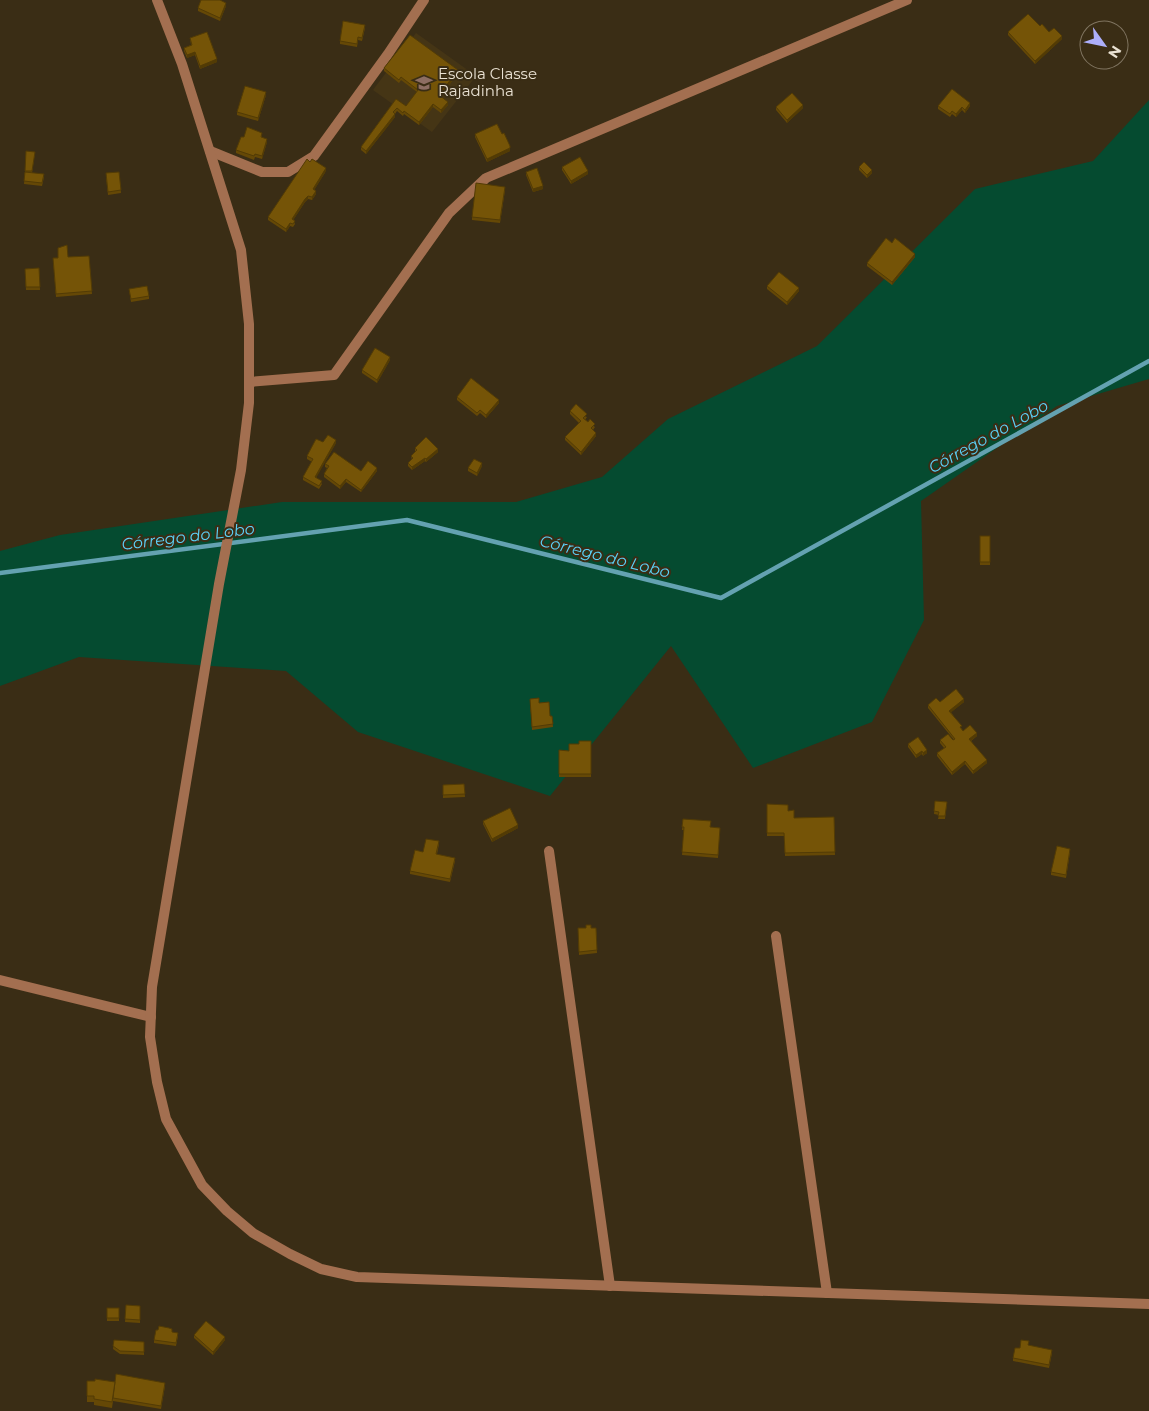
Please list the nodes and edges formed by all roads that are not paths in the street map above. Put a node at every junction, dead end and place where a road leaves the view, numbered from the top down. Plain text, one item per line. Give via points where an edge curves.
1 (157, 0) edge
2 (424, 0) edge
3 (907, 0) edge
4 (210, 151) junction
5 (249, 382) junction
6 (549, 851) dead end
7 (776, 936) dead end
8 (0, 980) edge
9 (151, 1017) junction
10 (610, 1286) junction
11 (827, 1293) junction
12 (1149, 1304) edge

1 - 4 street
2 - 4 street via 314,156 288,172 262,172
3 - 5 street via 486,178 449,213 334,375
4 - 5 street via 241,250 249,324
5 - 9 street via 242,470 219,584 152,987
6 - 10 street
7 - 11 street
8 - 9 street
9 - 10 street via 150,1037 166,1119 202,1185 253,1233 321,1268 357,1277
10 - 11 street
11 - 12 street

